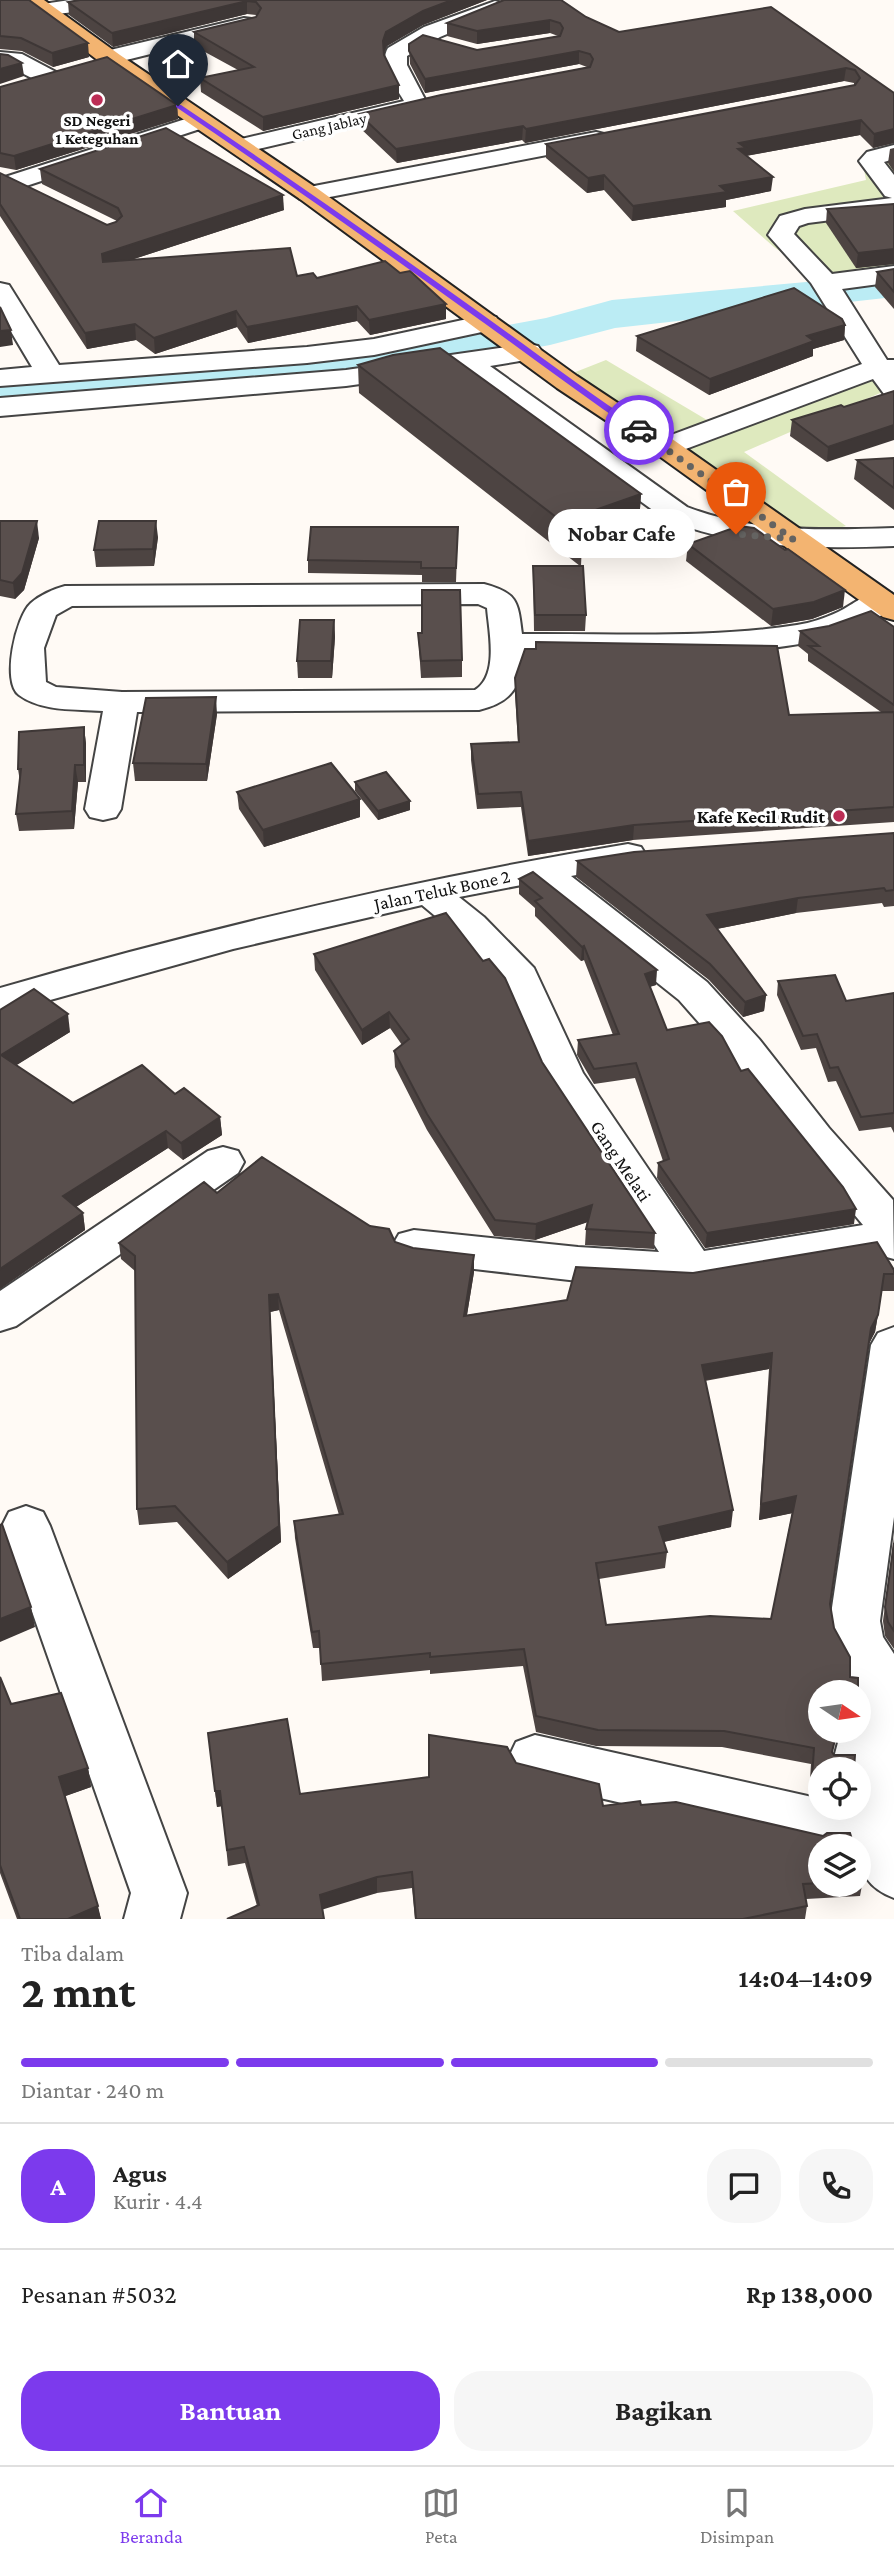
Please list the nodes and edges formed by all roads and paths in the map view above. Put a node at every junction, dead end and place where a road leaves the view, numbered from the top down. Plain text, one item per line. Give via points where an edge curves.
1 (116, 0) edge
2 (508, 2) edge
3 (49, 14) edge
4 (247, 23) edge
5 (422, 39) junction
6 (452, 47) edge
7 (111, 59) junction
8 (0, 60) edge
9 (48, 77) junction
10 (24, 85) edge
11 (440, 99) edge
12 (417, 105) junction
13 (201, 121) junction
14 (611, 135) edge
15 (241, 146) junction
16 (894, 152) edge
17 (7, 178) edge
18 (894, 191) edge
19 (309, 194) junction
20 (49, 199) edge
21 (894, 205) edge
22 (894, 274) edge
23 (0, 290) edge
24 (829, 291) junction
25 (894, 292) edge
26 (507, 337) junction
27 (467, 362) junction
28 (51, 375) junction
29 (889, 375) edge
30 (0, 378) edge
31 (0, 407) edge
32 (665, 447) junction
33 (894, 537) edge
34 (793, 539) junction
35 (887, 605) edge
36 (507, 644) junction
37 (122, 702) junction
38 (103, 809) dead end
39 (661, 852) edge
40 (538, 869) junction
41 (430, 893) junction
42 (0, 1001) edge
43 (223, 1162) dead end
44 (893, 1239) edge
45 (414, 1246) edge
46 (691, 1270) junction
47 (0, 1314) edge
48 (894, 1345) edge
49 (26, 1526) dead end
50 (894, 1753) edge
51 (861, 1757) edge
52 (535, 1759) dead end
53 (856, 1834) edge
54 (866, 1834) edge
55 (152, 1919) edge

1 - 3 street
2 - 5 street
3 - 7 main road
4 - 7 street
5 - 6 street
5 - 12 street via 396,53 396,65
7 - 9 street
7 - 13 main road
8 - 9 street via 14,59
9 - 10 street
11 - 12 street, Gang Jablay
12 - 15 street, Gang Jablay
13 - 15 main road
13 - 17 street
14 - 19 street
15 - 19 main road
16 - 18 street via 871,161
17 - 20 street
19 - 26 main road
21 - 24 street via 805,216 785,226 781,235
22 - 24 street
23 - 28 street
24 - 25 street
24 - 29 street
26 - 27 street
26 - 28 street
26 - 32 main road
27 - 31 street via 346,378
27 - 34 street via 676,513 736,534
28 - 30 street
29 - 32 street
32 - 34 main road
33 - 34 street
34 - 35 main road
35 - 36 street via 816,632 750,642
36 - 37 street via 503,682 492,697 479,700
36 - 37 street via 502,603 472,593 89,595 65,596 42,610 28,648 29,687 49,697
37 - 38 street
39 - 40 street, Jalan Teluk Bone 2
40 - 41 street, Jalan Teluk Bone 2
40 - 44 street via 693,991 878,1211
41 - 42 street, Jalan Teluk Bone 2 via 162,954
41 - 46 street, Gang Melati via 471,926 520,977 564,1077
43 - 47 street
44 - 46 street
45 - 46 street via 578,1264
48 - 51 street via 855,1621 858,1643 877,1679
49 - 55 street via 159,1893
50 - 54 street
52 - 53 street

